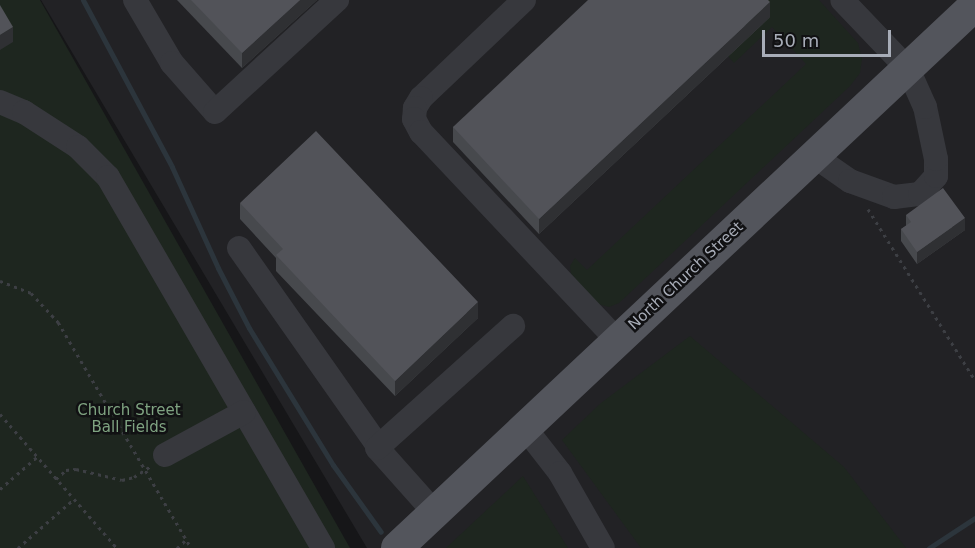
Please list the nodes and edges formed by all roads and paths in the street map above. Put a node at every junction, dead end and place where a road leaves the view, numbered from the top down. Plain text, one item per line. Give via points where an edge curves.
1 (135, 0) edge
2 (337, 0) edge
3 (524, 0) edge
4 (842, 0) edge
5 (975, 5) edge
6 (908, 69) junction
7 (0, 102) edge
8 (814, 156) junction
9 (850, 180) junction
10 (239, 248) dead end
11 (0, 281) edge
12 (513, 326) dead end
13 (618, 341) junction
14 (975, 380) edge
15 (244, 412) junction
16 (0, 414) edge
17 (525, 428) junction
18 (379, 447) junction
19 (165, 455) dead end
20 (37, 457) junction
21 (145, 470) junction
22 (56, 479) junction
23 (0, 489) edge
24 (74, 499) junction
25 (435, 513) junction
26 (186, 540) junction
27 (18, 548) edge
28 (117, 548) edge
29 (177, 548) edge
30 (191, 548) edge
31 (323, 548) edge
32 (397, 548) edge
33 (603, 548) edge

1 - 2 street via 172,63 215,112
3 - 13 street via 422,98 414,119 421,132
4 - 6 street
5 - 6 main road, North Church Street
6 - 8 main road, North Church Street
6 - 9 street via 925,107 936,176 920,194 894,196
7 - 15 street via 24,111 78,147 108,177
8 - 9 street
8 - 13 main road, North Church Street
9 - 14 path
10 - 18 street
11 - 21 path via 31,293 58,322
12 - 18 street
13 - 17 main road, North Church Street
15 - 19 street
15 - 31 street
16 - 20 path
17 - 25 main road, North Church Street
17 - 33 street via 560,473
18 - 25 street
20 - 22 path
20 - 23 path
21 - 22 path via 117,480 70,469
21 - 26 path
22 - 24 path
24 - 27 path
24 - 28 path
25 - 32 main road, North Church Street
26 - 29 path
26 - 30 path

